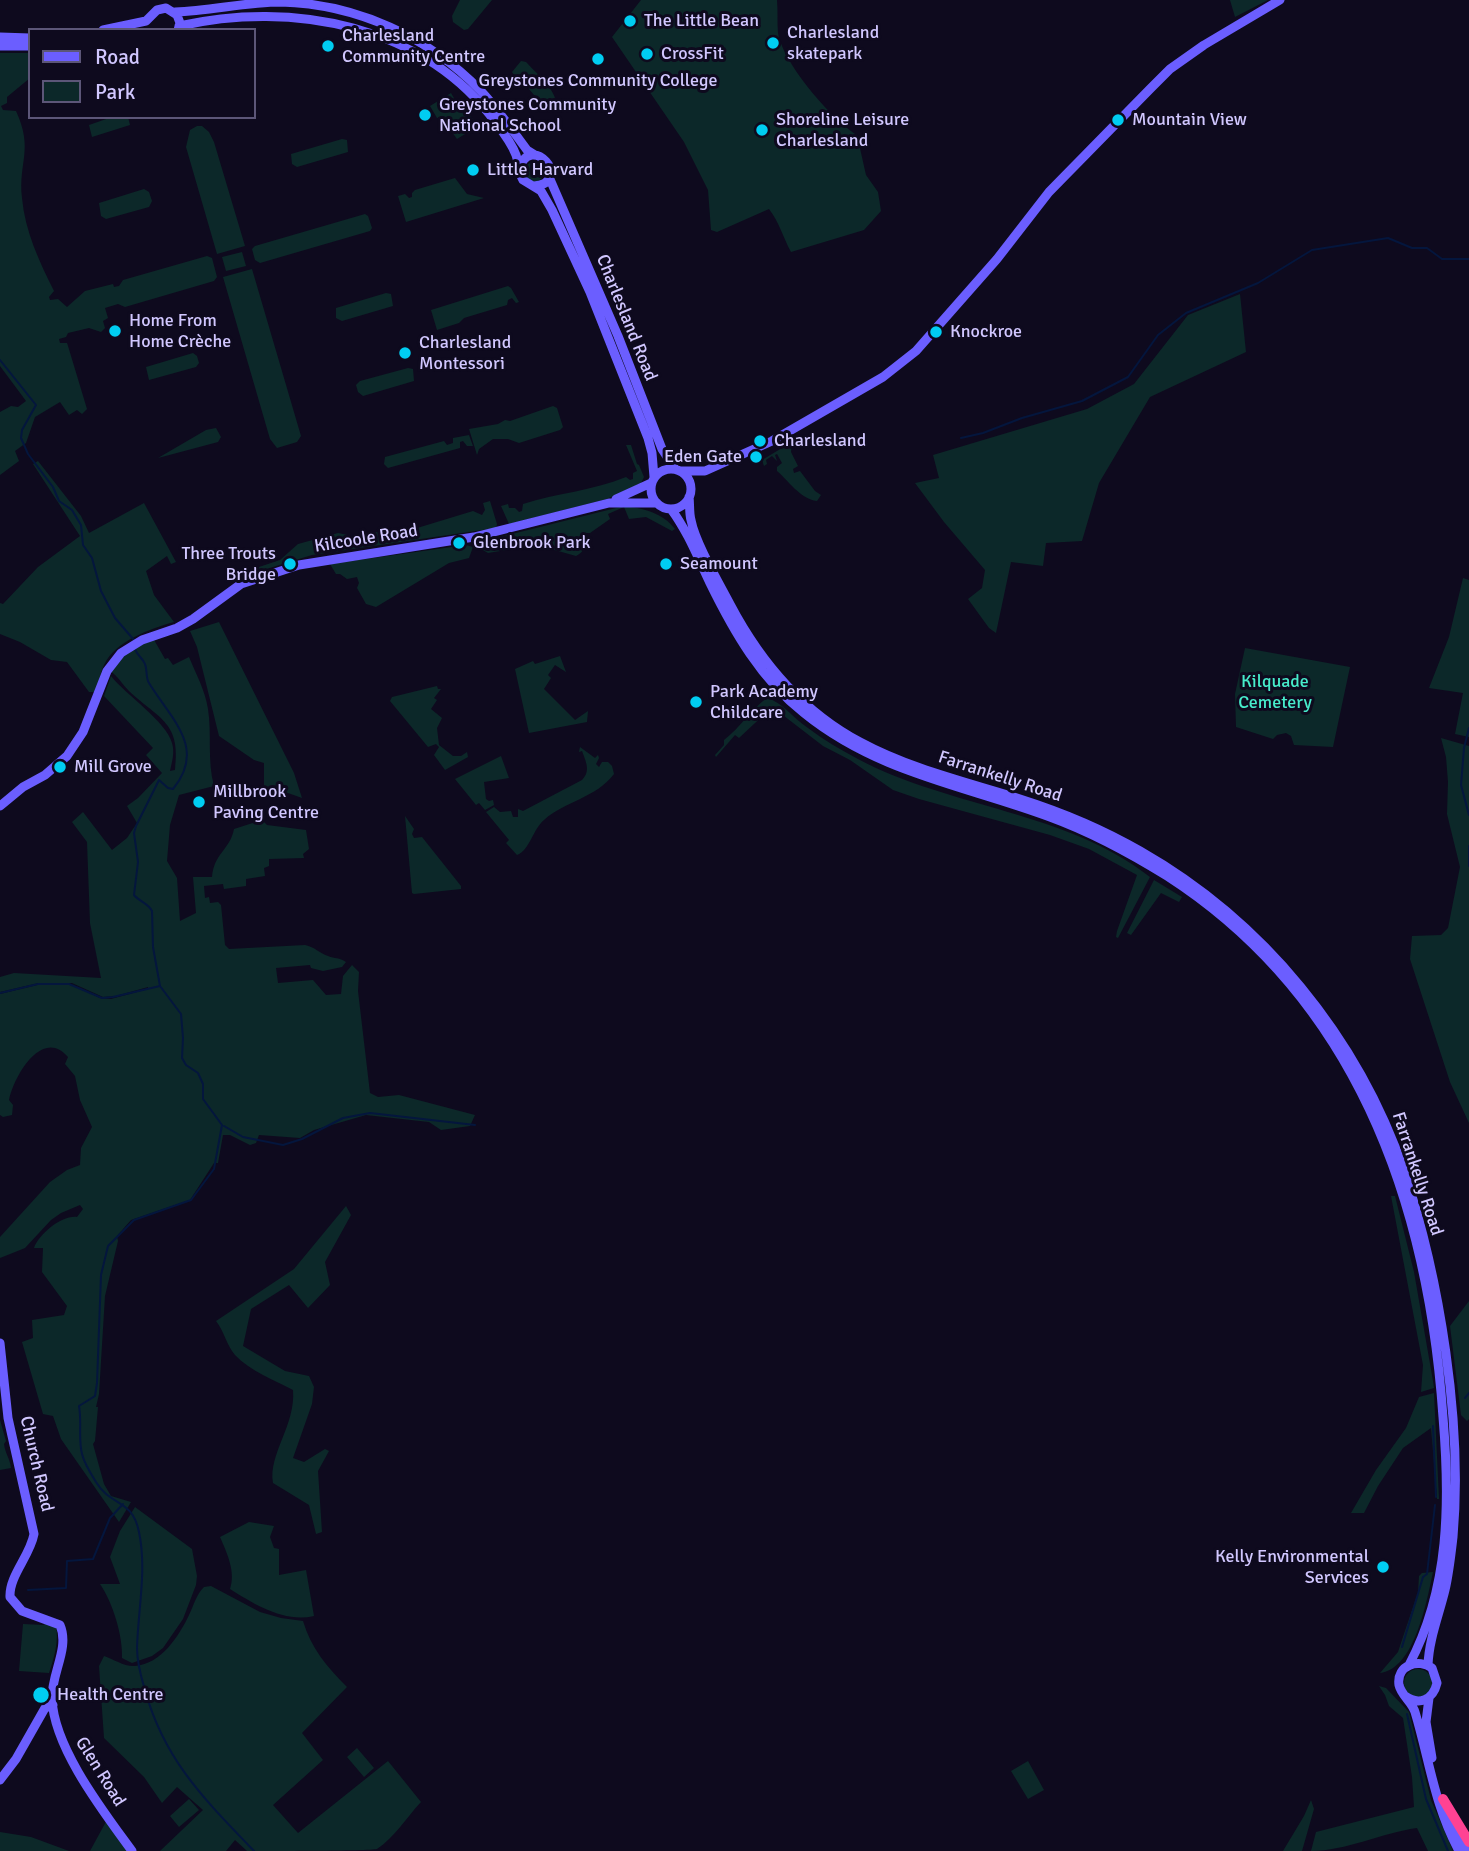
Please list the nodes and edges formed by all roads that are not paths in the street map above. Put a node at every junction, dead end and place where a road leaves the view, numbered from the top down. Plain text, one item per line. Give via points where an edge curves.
1 (1280, 0) edge
2 (175, 12) junction
3 (151, 16) junction
4 (113, 28) edge
5 (152, 28) edge
6 (179, 28) edge
7 (0, 37) edge
8 (28, 38) edge
9 (0, 46) edge
10 (28, 46) edge
11 (535, 155) junction
12 (519, 170) junction
13 (549, 177) junction
14 (534, 186) junction
15 (678, 470) junction
16 (705, 471) junction
17 (652, 480) junction
18 (690, 494) junction
19 (609, 503) junction
20 (657, 503) junction
21 (671, 509) junction
22 (0, 806) edge
23 (0, 1343) edge
24 (0, 1593) edge
25 (10, 1597) junction
26 (1409, 1664) junction
27 (1428, 1665) junction
28 (1405, 1696) junction
29 (1429, 1698) junction
30 (52, 1705) junction
31 (0, 1780) edge
32 (1443, 1799) junction
33 (1469, 1842) edge
34 (132, 1851) edge
35 (1460, 1851) edge
36 (1467, 1851) edge

1 - 16 main road via 1204,45 1162,77 1049,192 997,260 904,361 798,427
2 - 3 main road via 160,8
2 - 6 main road
2 - 11 main road via 283,2 370,19 414,39 450,63 483,93
3 - 4 main road
3 - 5 main road
6 - 12 main road via 242,13 291,12 341,19 389,36 439,66 482,105 516,155
7 - 8 main road
9 - 10 main road
11 - 12 main road via 525,158
11 - 13 main road via 548,162
12 - 14 main road via 523,180
13 - 14 main road
13 - 15 main road, Charlesland Road via 661,445
14 - 17 main road, Charlesland Road via 552,210 590,292 648,438
15 - 16 main road
15 - 17 main road via 663,470
15 - 18 main road via 688,478
16 - 18 main road
17 - 19 main road
17 - 20 main road via 651,494
18 - 21 main road via 682,505
18 - 27 main road, Farrankelly Road via 692,526 737,618 765,661 800,700 836,728 888,756 1053,810 1156,860 1214,901 1265,947 1306,992 1341,1041 1378,1107 1403,1169 1426,1251 1447,1364 1454,1447 1453,1538
19 - 20 main road
19 - 22 main road, Kilcoole Road via 474,537 299,565 241,584 193,619 125,650 107,671 86,725 67,756
20 - 21 main road
21 - 26 main road, Farrankelly Road via 747,649 807,716 883,762 1060,821 1112,844 1166,876 1259,952 1302,1000 1338,1051 1371,1110 1398,1178 1421,1264 1439,1365 1446,1533 1430,1618
23 - 25 main road, Church Road via 8,1418 34,1534
24 - 25 main road
25 - 30 main road via 22,1611 60,1625 64,1637 53,1675
26 - 27 main road
26 - 28 main road via 1399,1679
27 - 29 main road via 1437,1683
28 - 29 main road via 1416,1701
28 - 35 main road via 1414,1709 1440,1809
29 - 32 main road via 1426,1721
30 - 31 main road via 45,1708
30 - 34 main road, Glen Road via 69,1757
32 - 33 highway
32 - 36 main road

